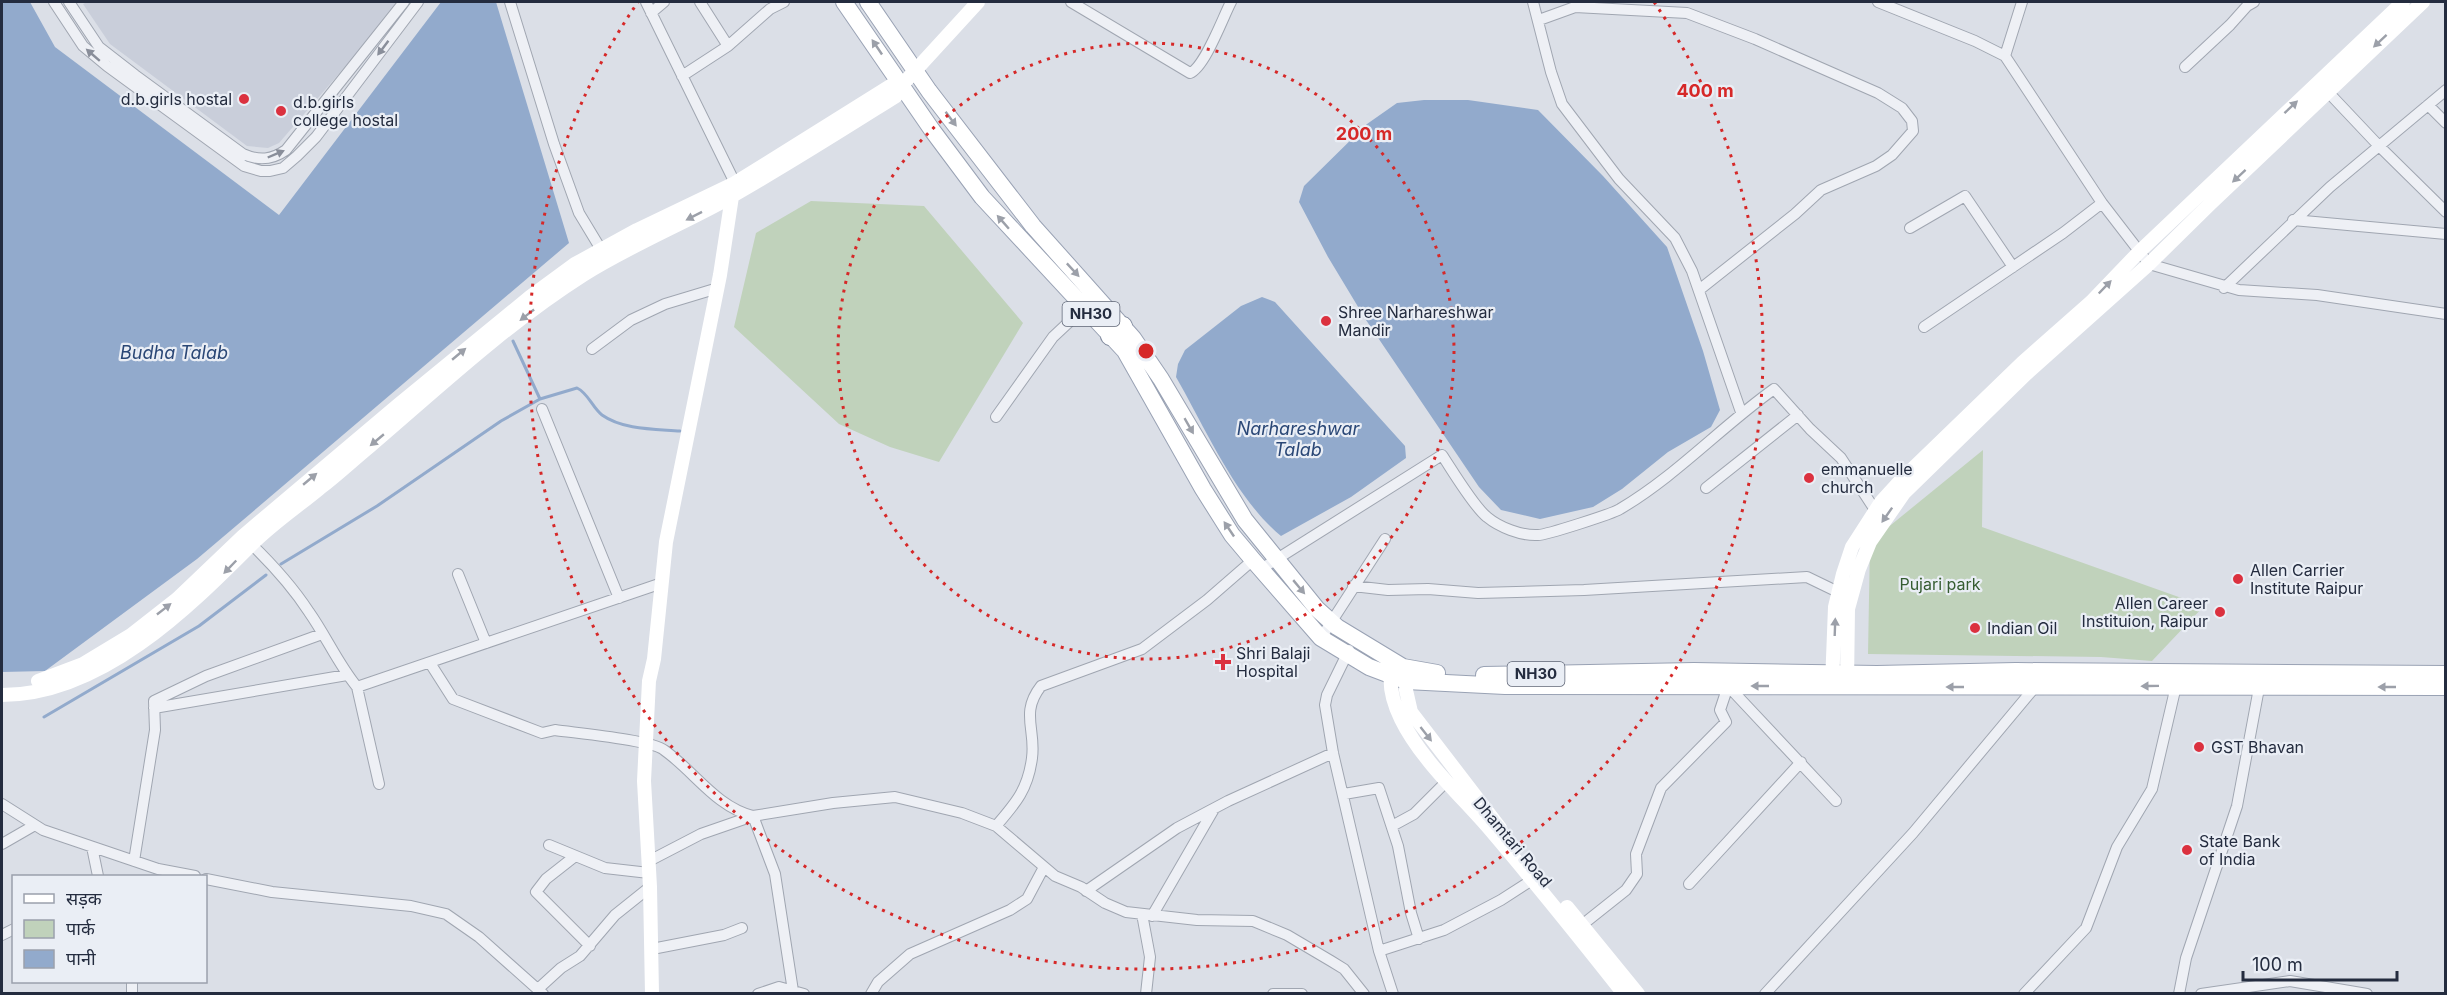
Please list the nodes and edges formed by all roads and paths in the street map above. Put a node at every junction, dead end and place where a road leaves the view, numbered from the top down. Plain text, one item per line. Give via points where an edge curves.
1 (54, 2) edge
2 (69, 2) edge
3 (404, 2) edge
4 (418, 2) edge
5 (510, 2) edge
6 (646, 2) edge
7 (664, 2) edge
8 (700, 2) edge
9 (784, 2) edge
10 (844, 2) edge
11 (868, 2) edge
12 (978, 2) edge
13 (1071, 2) edge
14 (1231, 2) edge
15 (1533, 2) edge
16 (1878, 2) edge
17 (2022, 2) edge
18 (2403, 2) edge
19 (2423, 2) edge
20 (2248, 3) edge
21 (1893, 4) edge
22 (767, 5) edge
23 (651, 13) junction
24 (1539, 20) junction
25 (728, 46) junction
26 (2005, 56) junction
27 (2185, 67) dead end
28 (916, 72) junction
29 (682, 76) junction
30 (902, 85) junction
31 (2445, 90) edge
32 (2328, 92) junction
33 (2428, 105) junction
34 (2445, 123) edge
35 (2379, 146) junction
36 (734, 189) junction
37 (2102, 203) junction
38 (2445, 212) edge
39 (2293, 220) junction
40 (1910, 228) dead end
41 (2445, 234) edge
42 (2140, 250) junction
43 (605, 256) junction
44 (2149, 264) junction
45 (2013, 267) junction
46 (718, 288) junction
47 (2224, 288) junction
48 (1699, 291) junction
49 (1085, 307) junction
50 (2445, 314) edge
51 (1924, 327) dead end
52 (1117, 331) junction
53 (592, 349) dead end
54 (542, 409) dead end
55 (1741, 412) junction
56 (1798, 415) junction
57 (996, 417) dead end
58 (1706, 488) dead end
59 (1875, 510) junction
60 (1385, 539) dead end
61 (248, 540) junction
62 (1276, 559) junction
63 (1257, 565) junction
64 (458, 574) dead end
65 (662, 583) junction
66 (1353, 586) junction
67 (1838, 592) junction
68 (619, 598) junction
69 (1331, 622) junction
70 (322, 634) junction
71 (1321, 638) junction
72 (486, 643) junction
73 (1351, 646) junction
74 (430, 663) junction
75 (1400, 672) junction
76 (2445, 674) edge
77 (347, 675) junction
78 (1840, 680) junction
79 (1728, 686) junction
80 (2176, 686) junction
81 (357, 687) junction
82 (2036, 687) junction
83 (2445, 687) edge
84 (2259, 688) junction
85 (2, 691) edge
86 (2, 695) edge
87 (154, 708) junction
88 (646, 743) junction
89 (1333, 753) junction
90 (1801, 762) junction
91 (1447, 781) junction
92 (379, 784) dead end
93 (1344, 794) junction
94 (1836, 801) dead end
95 (2, 804) edge
96 (1215, 808) junction
97 (753, 816) junction
98 (35, 825) junction
99 (996, 826) junction
100 (1392, 826) junction
101 (2, 844) edge
102 (549, 845) dead end
103 (92, 847) junction
104 (574, 857) junction
105 (134, 861) junction
106 (1044, 867) junction
107 (649, 874) junction
108 (98, 875) edge
109 (191, 875) edge
110 (207, 879) edge
111 (1532, 880) junction
112 (1689, 884) dead end
113 (1086, 891) junction
114 (1147, 915) junction
115 (1582, 925) junction
116 (742, 928) dead end
117 (1419, 939) junction
118 (590, 946) junction
119 (652, 949) junction
120 (1379, 951) junction
121 (2275, 988) edge
122 (540, 991) edge
123 (793, 991) junction
124 (652, 993) edge
125 (758, 993) edge
126 (804, 993) edge
127 (871, 993) edge
128 (1146, 993) edge
129 (1273, 993) edge
130 (1302, 993) edge
131 (1364, 993) edge
132 (1394, 993) edge
133 (1624, 993) edge
134 (1638, 993) edge
135 (1765, 993) edge
136 (2024, 993) edge
137 (2179, 993) edge
138 (2201, 993) edge
139 (2367, 993) edge

4 -> 1 street via 316,137 283,168 270,171 244,165 107,66 78,41
2 -> 3 street via 99,47 243,154 264,159 277,157 286,150
5 - 43 street via 579,213
6 - 23 street
7 - 23 street
8 - 25 street
9 - 22 street
30 -> 10 main road, NH30
11 - 28 main road, NH30
12 - 28 street
13 - 14 street via 1190,73 1202,62
15 - 24 street
16 - 21 street
17 - 26 street
42 -> 18 street
19 -> 32 street
20 - 27 street
21 - 26 street
22 - 25 street
23 - 29 street
24 - 48 street via 1562,104 1619,179 1675,237
24 - 48 street via 1575,7 1687,13 1878,93 1902,108 1912,121 1913,131 1892,155 1821,190
25 - 29 street
26 - 37 street
28 - 30 street
28 -> 52 main road, NH30
29 - 36 street
30 - 36 street via 892,85
49 -> 30 main road, NH30 via 982,197
31 - 33 street
32 - 35 street
32 -> 44 street
33 - 34 street
33 - 35 street
35 - 38 street
35 - 39 street
36 - 43 street
36 - 46 street
37 - 42 street
37 - 45 street
39 - 41 street
39 - 47 street
40 - 45 street via 1965,196
42 - 44 street
59 -> 42 street via 1902,479 2091,302
43 - 61 street via 575,264 530,297
44 - 47 street
44 -> 78 street via 2026,374 1894,506 1870,542 1859,569 1848,609
45 - 51 street
46 - 53 street via 639,316
46 - 65 street via 666,542
47 - 50 street via 2317,295
48 - 55 street
49 - 52 main road, NH30
49 - 57 street via 1053,337
52 -> 62 main road, NH30 via 1161,380 1245,520
63 -> 52 main road, NH30 via 1232,535 1203,489
54 - 68 street
55 - 56 street via 1774,389
55 - 62 street via 1732,424 1618,511 1538,535 1508,530 1486,517 1442,455
56 - 58 street
56 - 59 street via 1841,459
59 - 67 street via 1852,547
60 - 66 street
61 - 70 street via 309,611
85 -> 61 street via 62,674 131,635
61 -> 86 street via 225,573 178,614 108,663 70,682 29,693
62 - 63 street
62 -> 69 main road, NH30
63 - 71 main road, NH30
63 - 99 street via 1142,649 1041,686 1032,698 1032,756 1022,795
64 - 72 street
65 - 68 street
65 - 88 street via 649,681
66 - 67 street via 1478,593 1807,577
66 - 69 street
78 -> 67 street via 1835,607
68 - 72 street
69 - 71 street
69 - 73 main road, NH30
70 - 77 street
70 - 87 street via 206,676 154,701
71 - 73 main road, NH30
72 - 74 street
73 - 75 main road, NH30
73 - 89 street via 1325,705
74 - 81 street
74 - 88 street via 453,699 511,722 542,733 555,730
75 - 78 main road, NH30 via 1468,675 1694,671
75 - 79 main road, NH30 via 1505,686
75 - 91 street, Dhamtari Road via 1392,697 1401,721
75 -> 115 street, Dhamtari Road via 1416,721
76 - 78 main road, NH30 via 2028,671
77 - 81 street
77 - 87 street
78 -> 79 main road, NH30
82 -> 78 main road, NH30
79 - 90 street
79 - 115 street via 1720,710 1726,722 1661,788 1636,854 1637,874 1626,890
80 -> 82 main road, NH30
80 - 84 main road, NH30
80 - 136 street via 2152,789 2117,847 2086,928
81 - 92 street
82 - 135 street via 1913,833
83 -> 84 main road, NH30
84 - 137 street via 2236,806 2186,958
87 - 105 street via 155,730
88 - 97 street via 663,748 710,791 740,813
88 - 107 street
89 - 93 street
89 - 96 street
90 - 94 street
90 - 112 street
91 - 100 street via 1414,814
91 - 111 street, Dhamtari Road
93 - 100 street via 1379,788
93 - 120 street
95 - 98 street
96 - 113 street via 1177,828
96 - 114 street
97 - 99 street via 895,797 962,813
97 - 107 street via 701,834
97 - 123 street via 776,874
98 - 101 street
98 - 103 street
99 - 106 street
100 - 117 street
102 - 104 street
103 - 105 street
103 - 108 street
104 - 107 street via 604,868
104 - 118 street via 536,892
105 - 109 street
106 - 113 street
106 - 127 street via 1027,899 910,954
107 - 118 street
107 - 119 street
110 - 122 street via 272,892 411,906 446,914 479,937
111 - 117 street via 1444,930
111 - 133 street, Dhamtari Road
113 - 114 street via 1125,912
114 - 128 street via 1150,957
114 - 131 street via 1253,921 1287,935 1344,969
115 - 134 street, Dhamtari Road
116 - 119 street
117 - 120 street
118 - 122 street
119 - 124 street
120 - 132 street
121 - 138 street
121 - 139 street via 2290,981
123 - 125 street via 779,987
123 - 126 street
129 - 130 street

